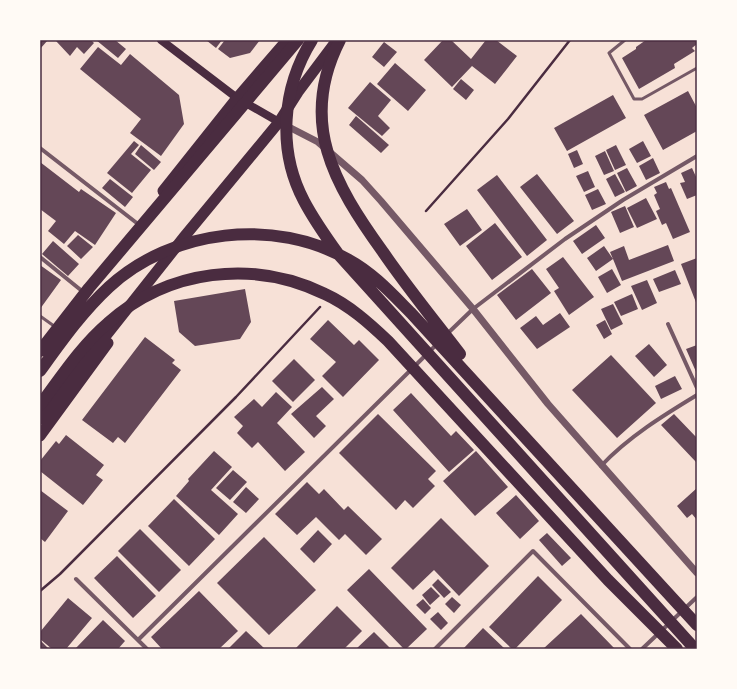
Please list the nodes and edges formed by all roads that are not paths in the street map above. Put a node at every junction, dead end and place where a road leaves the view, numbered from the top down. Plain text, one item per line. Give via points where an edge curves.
1 (161, 40) edge
2 (286, 40) edge
3 (298, 40) edge
4 (312, 40) edge
5 (337, 40) edge
6 (340, 40) edge
7 (625, 40) edge
8 (697, 68) edge
9 (237, 98) junction
10 (279, 122) junction
11 (40, 148) edge
12 (697, 156) edge
13 (160, 195) junction
14 (138, 224) junction
15 (184, 237) junction
16 (40, 257) edge
17 (82, 291) junction
18 (473, 309) junction
19 (40, 316) edge
20 (668, 324) dead end
21 (54, 326) junction
22 (40, 344) edge
23 (40, 351) edge
24 (40, 359) edge
25 (40, 371) edge
26 (697, 388) edge
27 (697, 395) edge
28 (40, 405) edge
29 (506, 414) junction
30 (40, 419) edge
31 (40, 436) edge
32 (602, 466) junction
33 (697, 573) edge
34 (76, 579) dead end
35 (697, 597) edge
36 (697, 625) edge
37 (138, 640) junction
38 (147, 649) edge
39 (435, 649) edge
40 (630, 649) edge
41 (642, 649) edge
42 (677, 649) edge
43 (695, 649) edge

1 - 9 main road
2 - 9 highway
3 - 23 highway via 89,288
4 - 43 highway via 293,83 286,123 291,168 303,200 316,224 344,261
5 - 10 highway
6 - 29 highway via 326,74 321,97 323,138 338,180 350,203 401,278
7 - 8 lane via 609,53 634,99 642,99
9 - 10 main road
9 - 13 highway
10 - 15 highway
10 - 18 street via 318,142 362,180
11 - 14 street
12 - 18 street via 623,200
13 - 14 highway
13 - 24 highway
14 - 17 highway
15 - 30 highway
15 - 31 highway
16 - 17 street
17 - 21 highway
18 - 32 street via 520,370
18 - 37 street
19 - 21 lane
20 - 26 street
21 - 22 highway
25 - 29 highway via 98,298 134,268 169,251 198,241 227,235 260,234 312,243 340,254 363,268 412,313
27 - 32 street via 625,444
28 - 42 highway via 81,351 108,323 132,305 166,287 208,275 240,272 271,275 310,287 355,312 388,341 608,580
29 - 36 highway
32 - 33 street
34 - 37 street
35 - 41 street
37 - 38 street
39 - 40 street via 533,551

